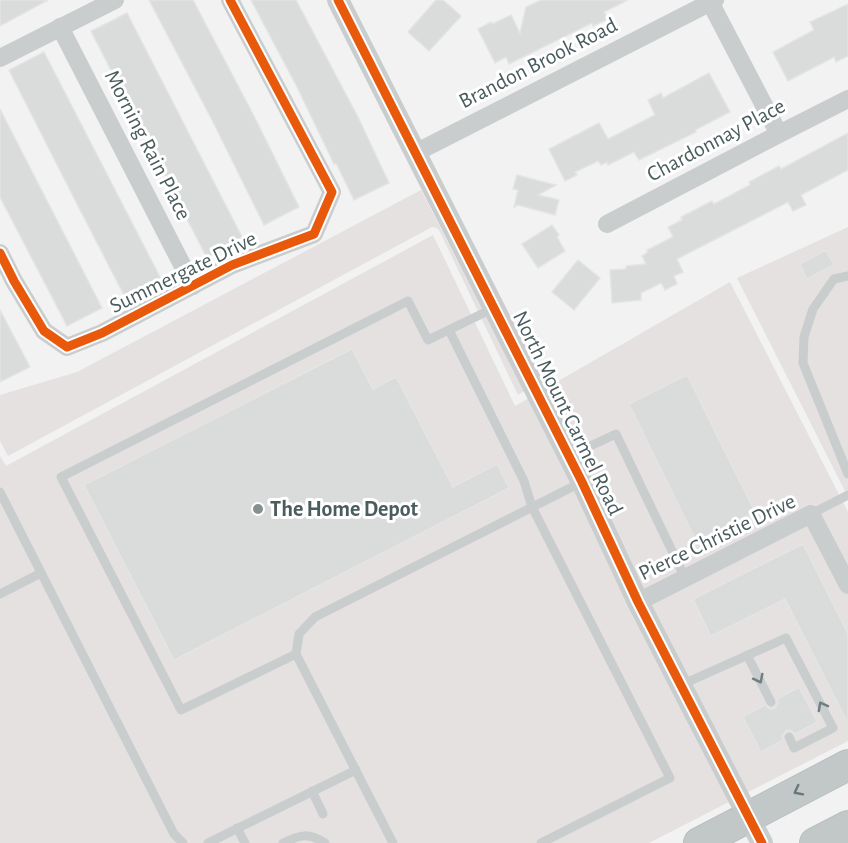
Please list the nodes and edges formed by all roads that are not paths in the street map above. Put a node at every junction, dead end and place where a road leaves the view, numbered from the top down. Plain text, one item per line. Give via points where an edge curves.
1 (115, 0) edge
2 (230, 0) edge
3 (338, 0) edge
4 (712, 1) edge
5 (60, 27) junction
6 (0, 58) edge
7 (848, 99) edge
8 (779, 134) junction
9 (415, 153) junction
10 (607, 224) dead end
11 (0, 254) edge
12 (848, 276) edge
13 (193, 286) junction
14 (494, 308) junction
15 (449, 330) junction
16 (569, 456) junction
17 (848, 474) edge
18 (582, 482) junction
19 (0, 492) edge
20 (848, 495) edge
21 (532, 507) junction
22 (811, 514) junction
23 (41, 573) junction
24 (685, 578) junction
25 (848, 585) edge
26 (0, 594) edge
27 (638, 602) junction
28 (296, 654) junction
29 (747, 655) junction
30 (681, 685) junction
31 (771, 702) dead end
32 (789, 737) dead end
33 (848, 765) edge
34 (356, 770) junction
35 (312, 791) junction
36 (323, 814) dead end
37 (749, 817) junction
38 (848, 826) edge
39 (237, 828) junction
40 (183, 843) edge
41 (208, 843) edge
42 (245, 843) edge
43 (283, 843) edge
44 (325, 843) edge
45 (393, 843) edge
46 (542, 843) edge
47 (699, 843) edge
48 (762, 843) edge
49 (815, 843) edge

1 - 5 street
2 - 13 street, Summergate Drive via 332,192 314,234 232,265
3 - 9 street, North Mount Carmel Road
4 - 8 street
4 - 9 street, Brandon Brook Road
5 - 6 street
5 - 13 street, Morning Rain Place
7 - 8 street, Chardonnay Place
8 - 10 street, Chardonnay Place
9 - 14 street, North Mount Carmel Road
11 - 13 street, Summergate Drive via 44,331 67,347
12 - 17 lane via 834,279 813,309 804,337 803,363
14 - 15 lane
14 - 16 street, North Mount Carmel Road
15 - 21 lane via 524,481
15 - 28 lane via 428,340 408,301 61,477 182,710
16 - 18 street, North Mount Carmel Road
16 - 24 lane via 616,434
18 - 21 lane
18 - 27 street, North Mount Carmel Road
19 - 23 lane
20 - 22 lane
21 - 28 lane via 315,617 299,634
21 - 46 lane via 670,778
22 - 24 street, Pierce Christie Drive
22 - 25 street, Pierce Christie Drive via 839,560
23 - 26 lane
23 - 40 lane via 174,834
24 - 27 street, Pierce Christie Drive
27 - 30 street, North Mount Carmel Road
28 - 34 lane
29 - 30 lane
29 -> 31 lane
32 -> 29 lane via 794,748 833,728 786,638
30 - 37 street, North Mount Carmel Road
33 -> 37 highway
34 - 35 lane
34 - 45 lane
35 - 36 lane
35 - 39 lane
37 - 47 highway
37 - 48 street, North Mount Carmel Road
38 - 49 highway
39 - 41 lane
39 - 42 lane
43 - 44 lane via 303,835

